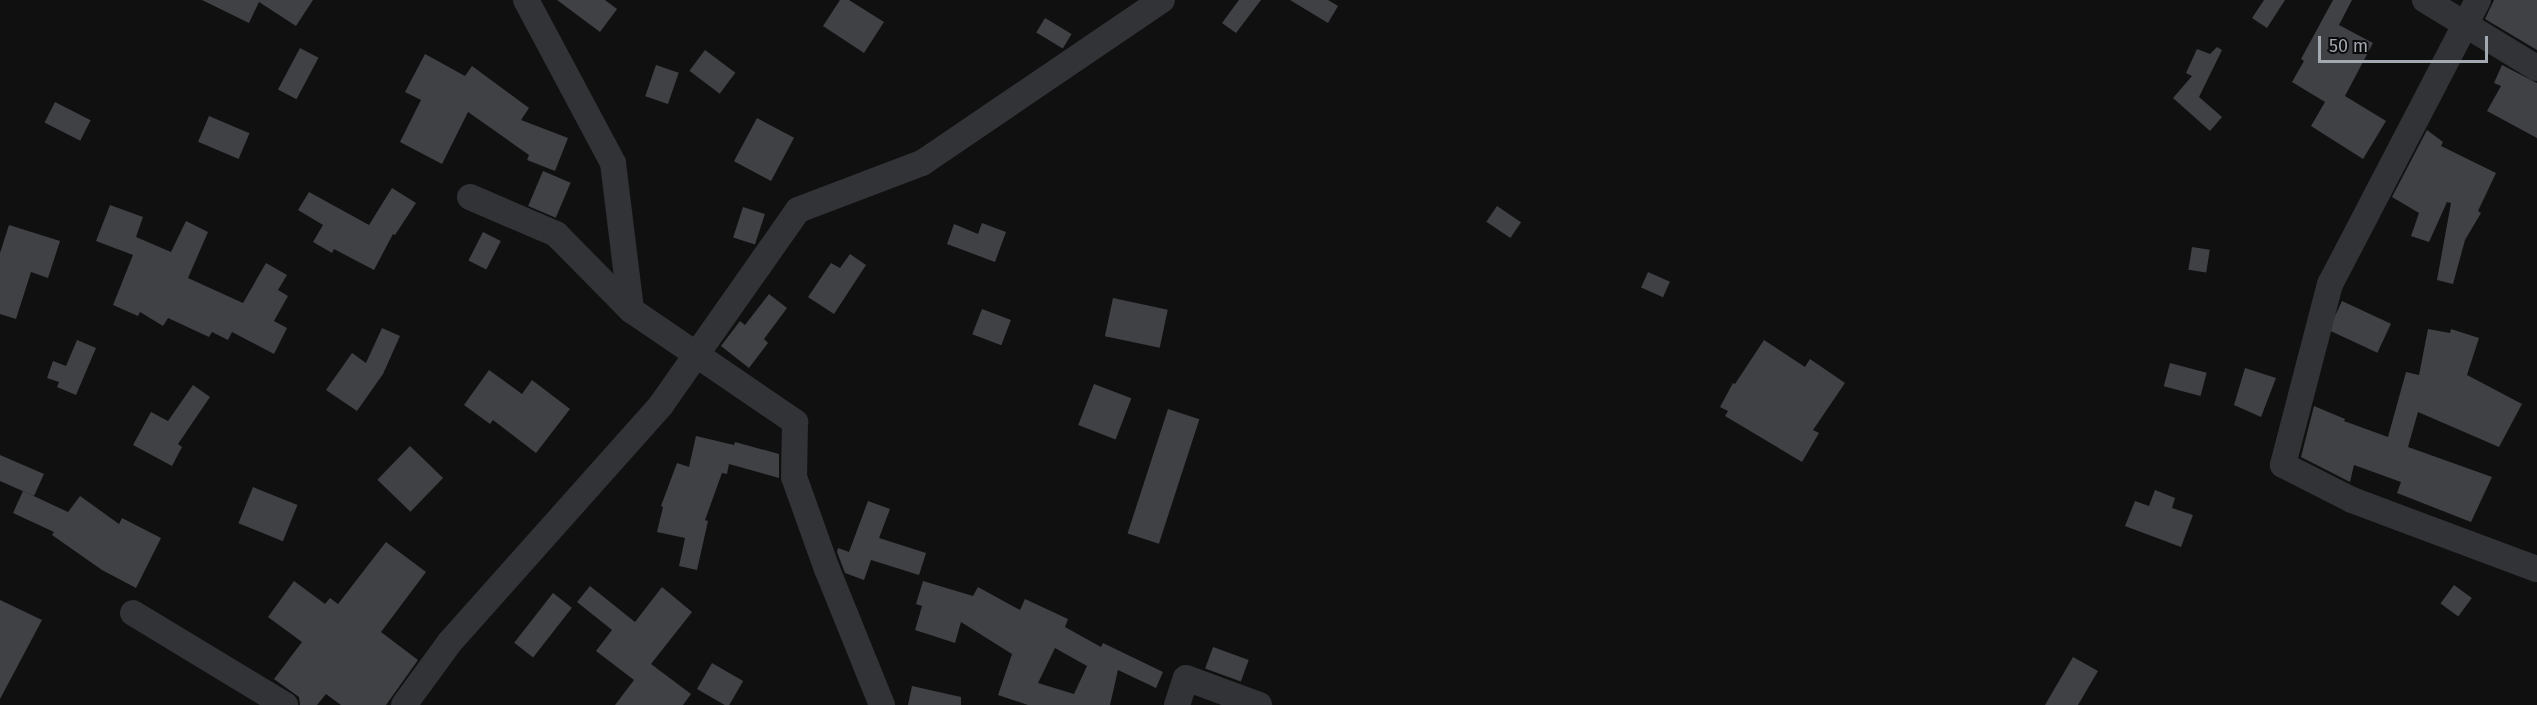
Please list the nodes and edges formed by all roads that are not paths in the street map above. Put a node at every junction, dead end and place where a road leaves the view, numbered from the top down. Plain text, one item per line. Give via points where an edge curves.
1 (526, 0) edge
2 (1162, 0) edge
3 (2425, 0) edge
4 (2478, 0) edge
5 (2464, 24) junction
6 (2537, 68) edge
7 (470, 197) dead end
8 (631, 310) junction
9 (696, 354) junction
10 (2537, 569) edge
11 (133, 614) dead end
12 (285, 705) edge
13 (404, 705) edge
14 (882, 705) edge
15 (1177, 705) edge
16 (1259, 705) edge

1 - 8 street via 613,163
2 - 9 street via 922,163 798,210
3 - 5 street
4 - 5 street
5 - 6 street
5 - 10 street via 2330,284 2283,465 2352,500
7 - 8 street via 555,234
8 - 9 street
9 - 13 street via 661,405 450,642
9 - 14 street via 795,422 794,477
11 - 12 street
15 - 16 street via 1186,678

